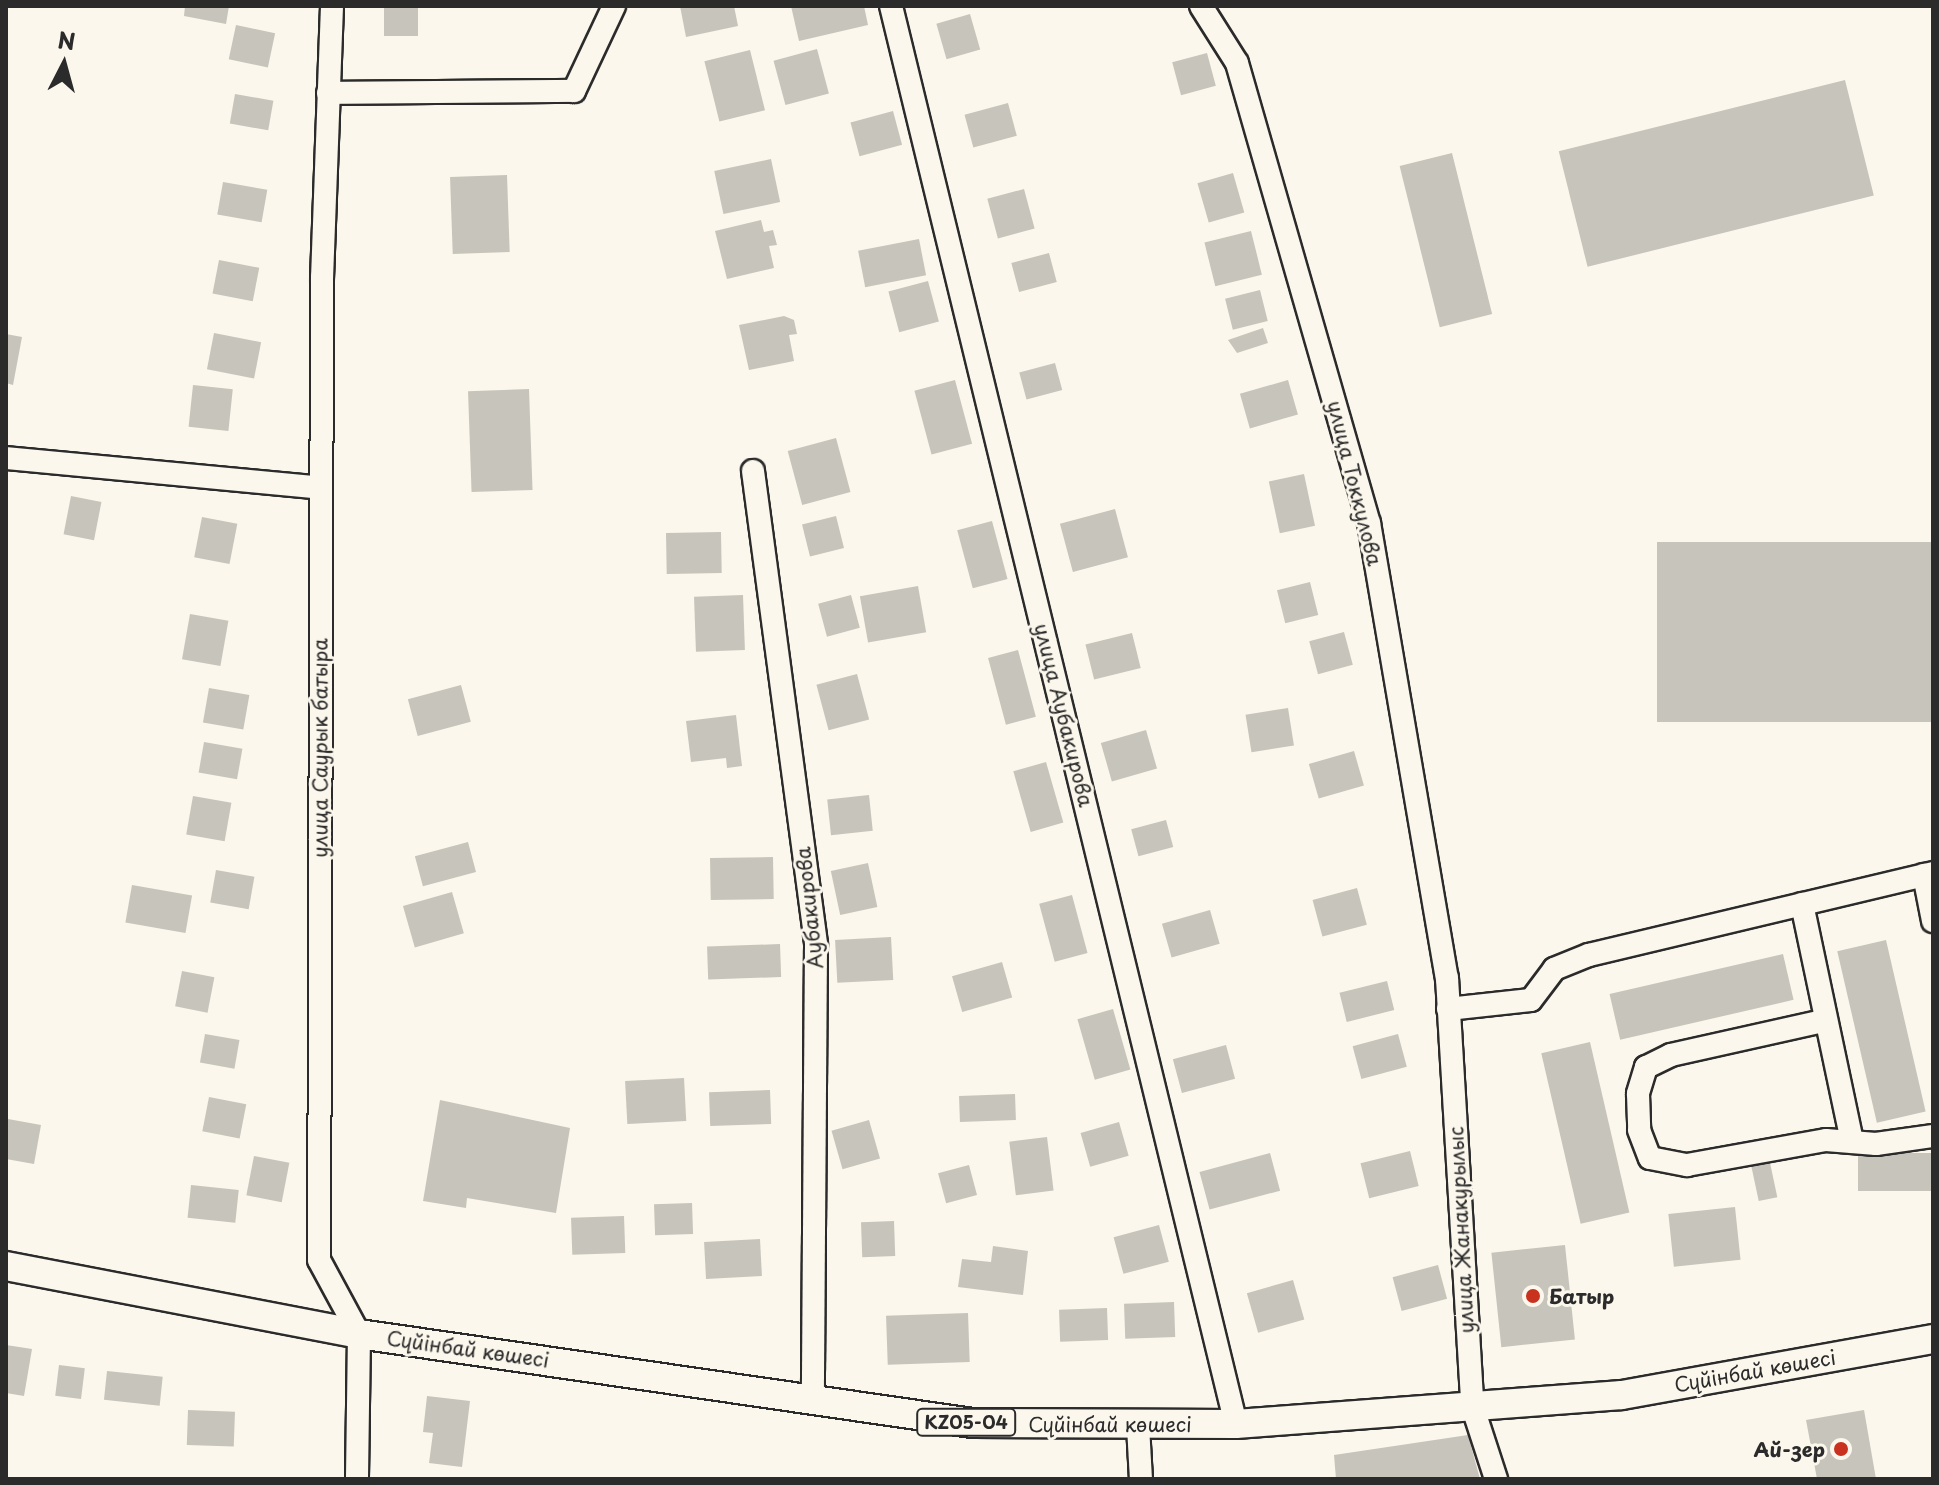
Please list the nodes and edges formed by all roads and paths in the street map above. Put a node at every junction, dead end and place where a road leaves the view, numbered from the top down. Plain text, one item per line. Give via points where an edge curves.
1 (332, 6) edge
2 (614, 6) edge
3 (891, 6) edge
4 (1201, 6) edge
5 (328, 93) junction
6 (6, 458) edge
7 (753, 471) dead end
8 (321, 488) junction
9 (1928, 874) edge
10 (1802, 904) junction
11 (1933, 921) edge
12 (1447, 978) joint
13 (1448, 1009) junction
14 (1823, 1021) junction
15 (1933, 1136) edge
16 (1852, 1142) junction
17 (6, 1266) edge
18 (359, 1334) junction
19 (1933, 1339) edge
20 (813, 1397) junction
21 (1472, 1405) junction
22 (1236, 1424) junction
23 (1138, 1426) junction
24 (357, 1479) edge
25 (1141, 1479) edge
26 (1496, 1479) edge

1 - 5 street, улица Саурык батыра
2 - 5 street via 574,91
3 - 22 street, улица Аубакирова
4 - 12 street, улица Токкулова via 1237,63 1369,523
5 - 8 street, улица Саурык батыра
6 - 8 street
7 - 20 street, Аубакирова via 816,945
8 - 18 street, улица Саурык батыра via 319,1260
9 - 10 street
9 - 11 street
10 - 13 street via 1589,955 1554,969 1531,1000
10 - 14 street
12 - 13 street, улица Жанакурылыс
13 - 21 street, улица Жанакурылыс
14 - 16 street
14 - 16 street via 1671,1055 1646,1067 1638,1094 1639,1130 1650,1158 1687,1165 1745,1150
15 - 16 street
17 - 18 main road, Сүйінбай көшесі / KZ05-04
18 - 20 main road, Сүйінбай көшесі / KZ05-04
18 - 24 street, улица Саурык батыра
19 - 21 main road, Сүйінбай көшесі / KZ05-04 via 1622,1395
20 - 23 main road, Сүйінбай көшесі / KZ05-04 via 972,1423
21 - 22 main road, Сүйінбай көшесі / KZ05-04
21 - 26 street, улица Жанакурылыс
22 - 23 main road, Сүйінбай көшесі / KZ05-04
23 - 25 street

